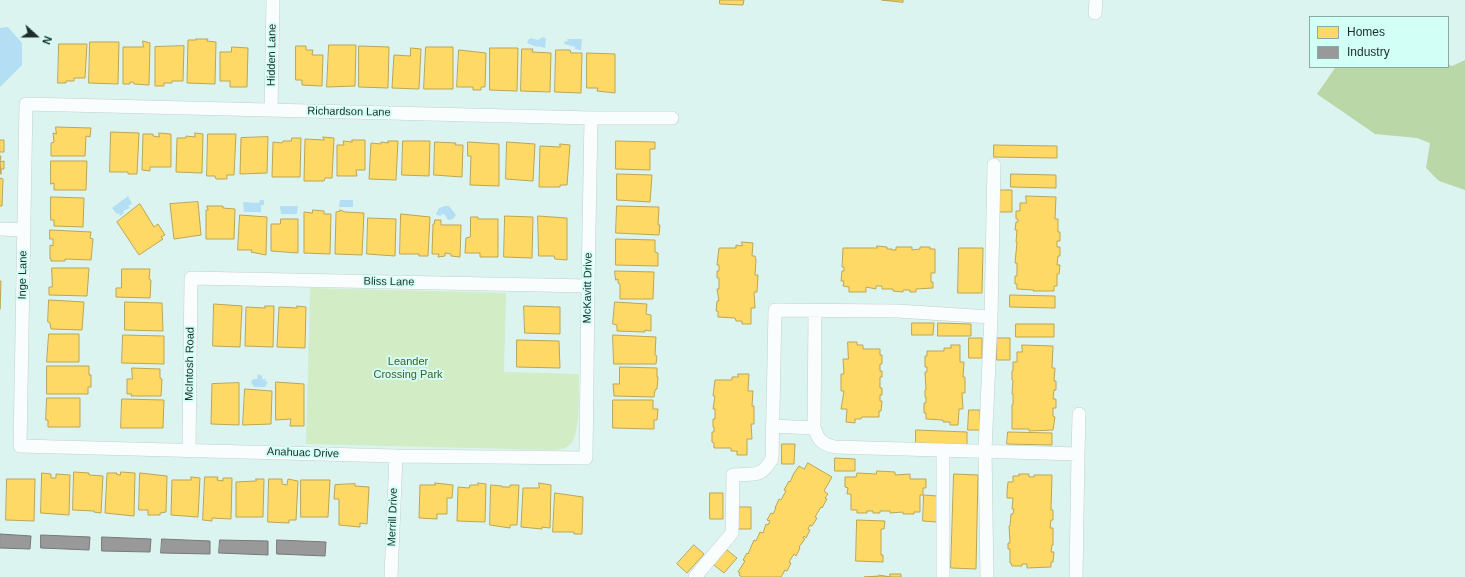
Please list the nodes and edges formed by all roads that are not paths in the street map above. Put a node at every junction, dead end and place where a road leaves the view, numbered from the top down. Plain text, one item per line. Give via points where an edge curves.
1 (273, 0) edge
2 (1096, 0) edge
3 (1095, 14) dead end
4 (26, 104) joint
5 (271, 110) junction
6 (592, 118) junction
7 (672, 118) dead end
8 (994, 165) dead end
9 (0, 229) edge
10 (24, 230) junction
11 (191, 278) joint
12 (588, 286) junction
13 (815, 311) junction
14 (991, 317) junction
15 (1080, 414) dead end
16 (772, 426) junction
17 (814, 428) junction
18 (20, 446) joint
19 (189, 450) junction
20 (943, 450) junction
21 (986, 450) junction
22 (1078, 454) junction
23 (396, 456) junction
24 (586, 458) joint
25 (391, 577) edge
26 (695, 577) edge
27 (943, 577) edge
28 (987, 577) edge
29 (1076, 577) edge

1 - 5 street, Hidden Lane
2 - 3 street
4 - 5 street, Richardson Lane
4 - 10 street, Inge Lane
5 - 6 street, Richardson Lane
6 - 7 street, Richardson Lane
6 - 12 street, McKavitt Drive
8 - 14 street
9 - 10 street
10 - 18 street, Inge Lane
11 - 12 street, Bliss Lane
11 - 19 street, McIntosh Road
12 - 24 street, McKavitt Drive
13 - 14 street via 898,311
13 - 16 street via 774,310
13 - 17 street
14 - 21 street
15 - 22 street
16 - 17 street
16 - 26 street via 772,459 761,473 733,475 732,533
17 - 20 street via 818,438 825,444 835,447
18 - 19 street, Anahuac Drive
19 - 23 street, Anahuac Drive
20 - 21 street
20 - 27 street
21 - 22 street
21 - 28 street
22 - 29 street
23 - 24 street, Anahuac Drive
23 - 25 street, Merrill Drive

